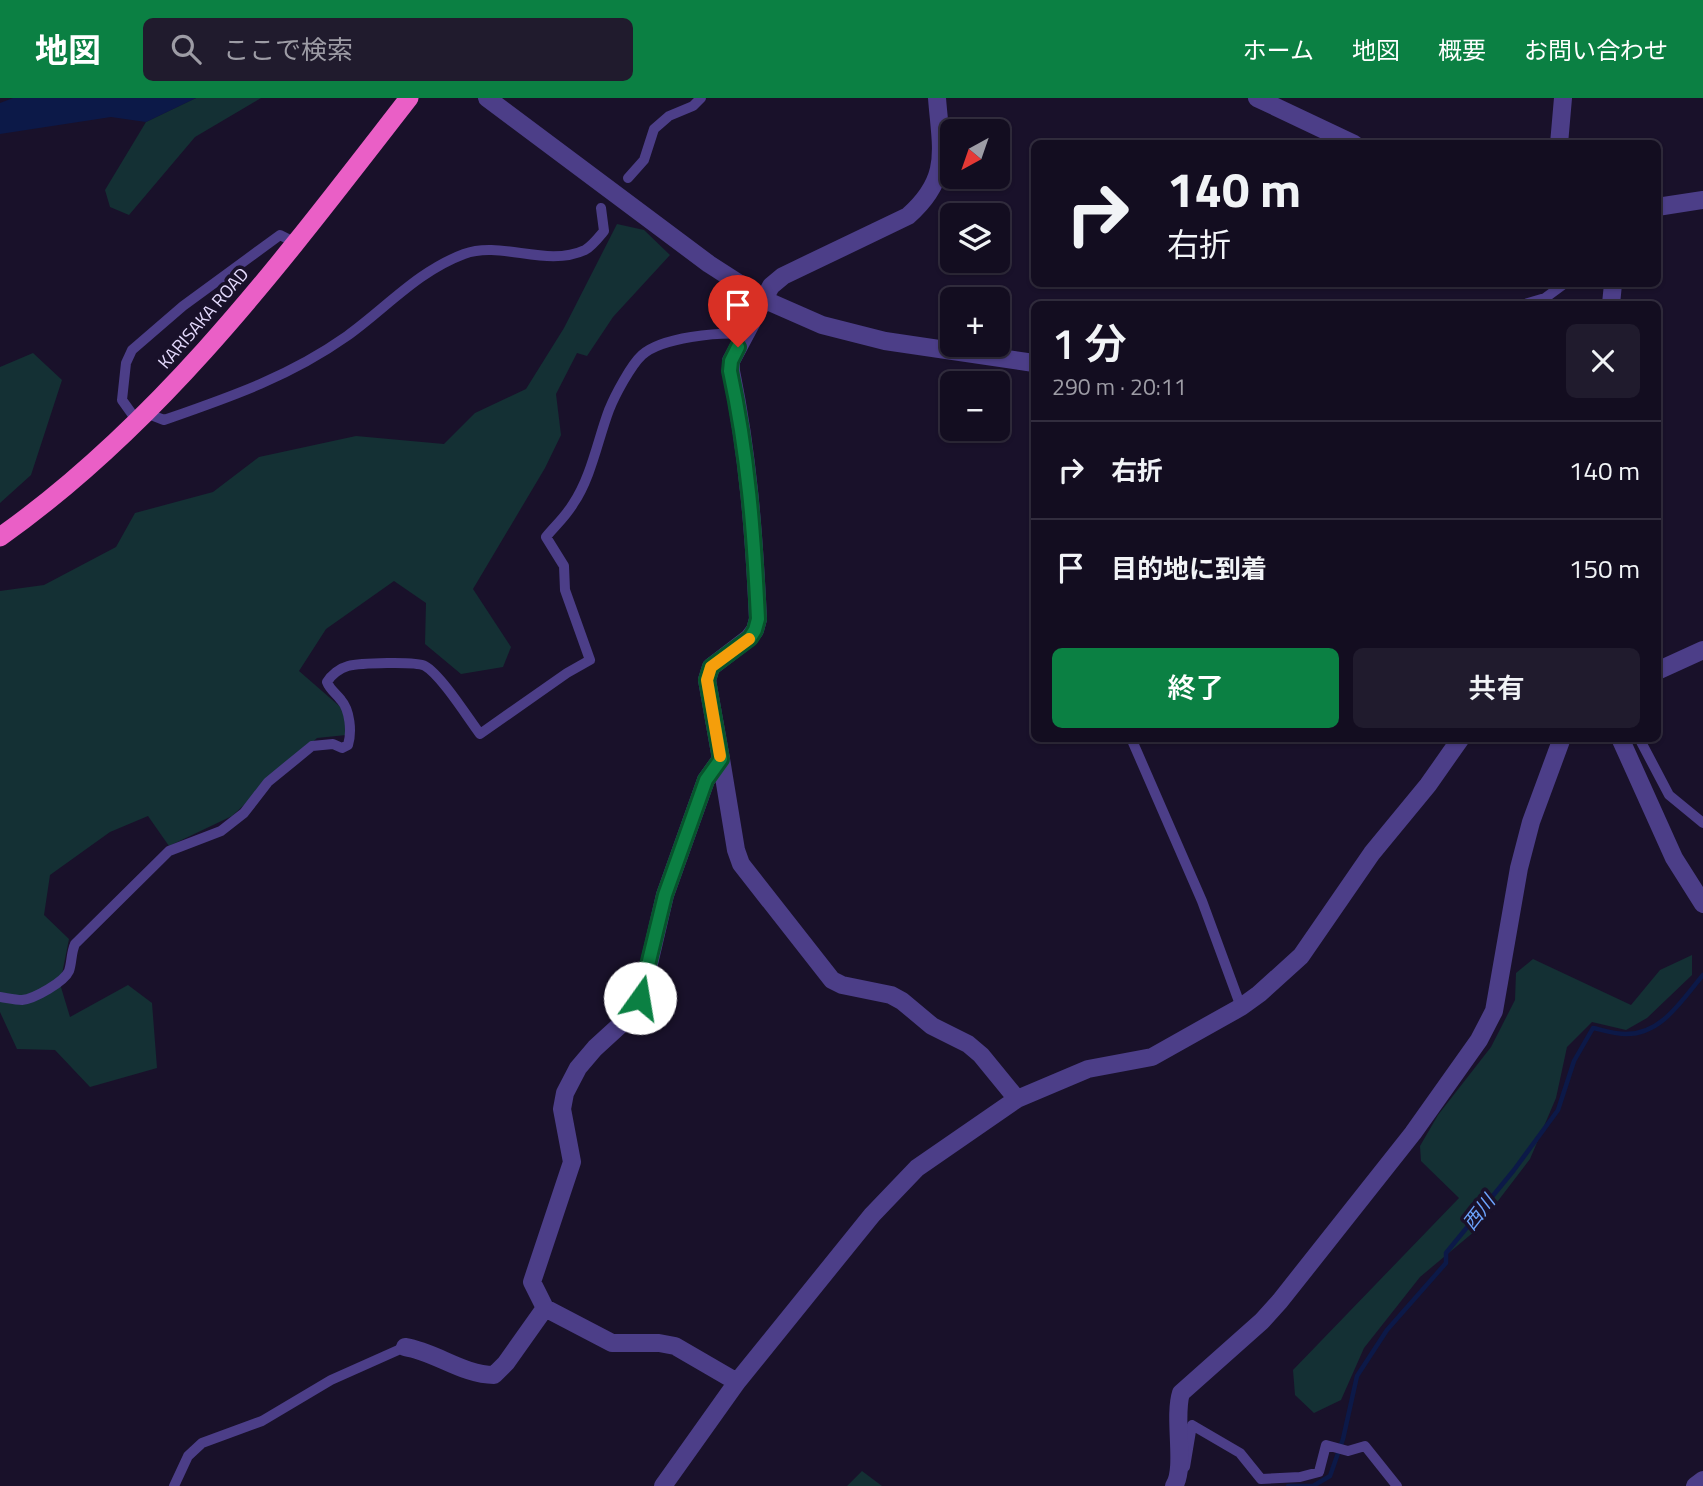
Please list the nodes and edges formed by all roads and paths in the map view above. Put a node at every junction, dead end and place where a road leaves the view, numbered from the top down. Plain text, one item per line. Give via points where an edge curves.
1 (409, 98) edge
2 (488, 98) edge
3 (701, 98) edge
4 (937, 98) edge
5 (1257, 98) edge
6 (1563, 98) edge
7 (1346, 140) edge
8 (1559, 140) edge
9 (628, 178) dead end
10 (1703, 200) edge
11 (1661, 206) edge
12 (601, 208) dead end
13 (296, 243) junction
14 (1560, 287) edge
15 (765, 300) junction
16 (1537, 301) edge
17 (745, 334) junction
18 (1031, 363) edge
19 (141, 417) junction
20 (0, 537) edge
21 (1703, 650) edge
22 (1661, 669) edge
23 (1132, 742) edge
24 (1458, 742) edge
25 (1561, 742) edge
26 (1622, 742) edge
27 (1641, 742) edge
28 (721, 759) junction
29 (1703, 823) edge
30 (1703, 904) edge
31 (0, 997) edge
32 (1241, 1007) junction
33 (1017, 1099) junction
34 (545, 1308) junction
35 (405, 1347) joint
36 (737, 1382) junction
37 (1176, 1478) edge
38 (1703, 1479) edge
39 (174, 1486) edge
40 (663, 1486) edge
41 (1397, 1486) edge
42 (1695, 1486) edge

1 - 13 highway, KARISAKA ROAD
2 - 15 street via 709,264
3 - 9 lane via 654,129 644,160
4 - 15 street via 939,174 921,204 908,216 783,276 771,286
5 - 7 street
6 - 8 street
10 - 11 street
12 - 19 lane via 604,232 587,249 534,256 482,249 464,254 421,276 348,336 288,373 164,420
13 - 19 highway, KARISAKA ROAD
13 - 19 lane via 280,235 132,350 122,400
14 - 16 lane
15 - 17 street
15 - 18 street via 822,325 885,341
17 - 28 street via 730,371 746,450 758,619 750,638 711,667 707,680
17 - 31 lane via 721,332 678,340 643,354 610,408 574,504 545,537 564,566 565,590 590,660 480,734 425,666 347,666 327,682 347,708 348,745 312,746 268,782 244,813 221,831 169,851 75,944 64,980 31,998
19 - 20 highway, KARISAKA ROAD
21 - 22 street
23 - 32 lane via 1202,901
24 - 32 street via 1372,853 1301,956
25 - 37 street via 1519,868 1494,1011 1413,1133 1280,1301 1181,1393
26 - 30 street via 1674,858
27 - 29 lane via 1669,795
28 - 33 street via 741,864 826,975 842,985 902,1001 932,1026 981,1055
28 - 34 street via 706,780 665,895 640,998 631,1015 578,1068 565,1093 562,1109 572,1162 531,1282
32 - 33 street via 1152,1057 1088,1069
33 - 36 street via 917,1168 872,1214
34 - 35 street via 494,1375 480,1375
34 - 36 street via 612,1343 675,1346
35 - 39 lane via 331,1380 262,1421 202,1443 188,1456
36 - 40 street
37 - 41 lane via 1187,1465 1192,1425 1240,1453 1261,1479 1319,1472 1326,1445 1348,1451 1365,1446
38 - 42 street

